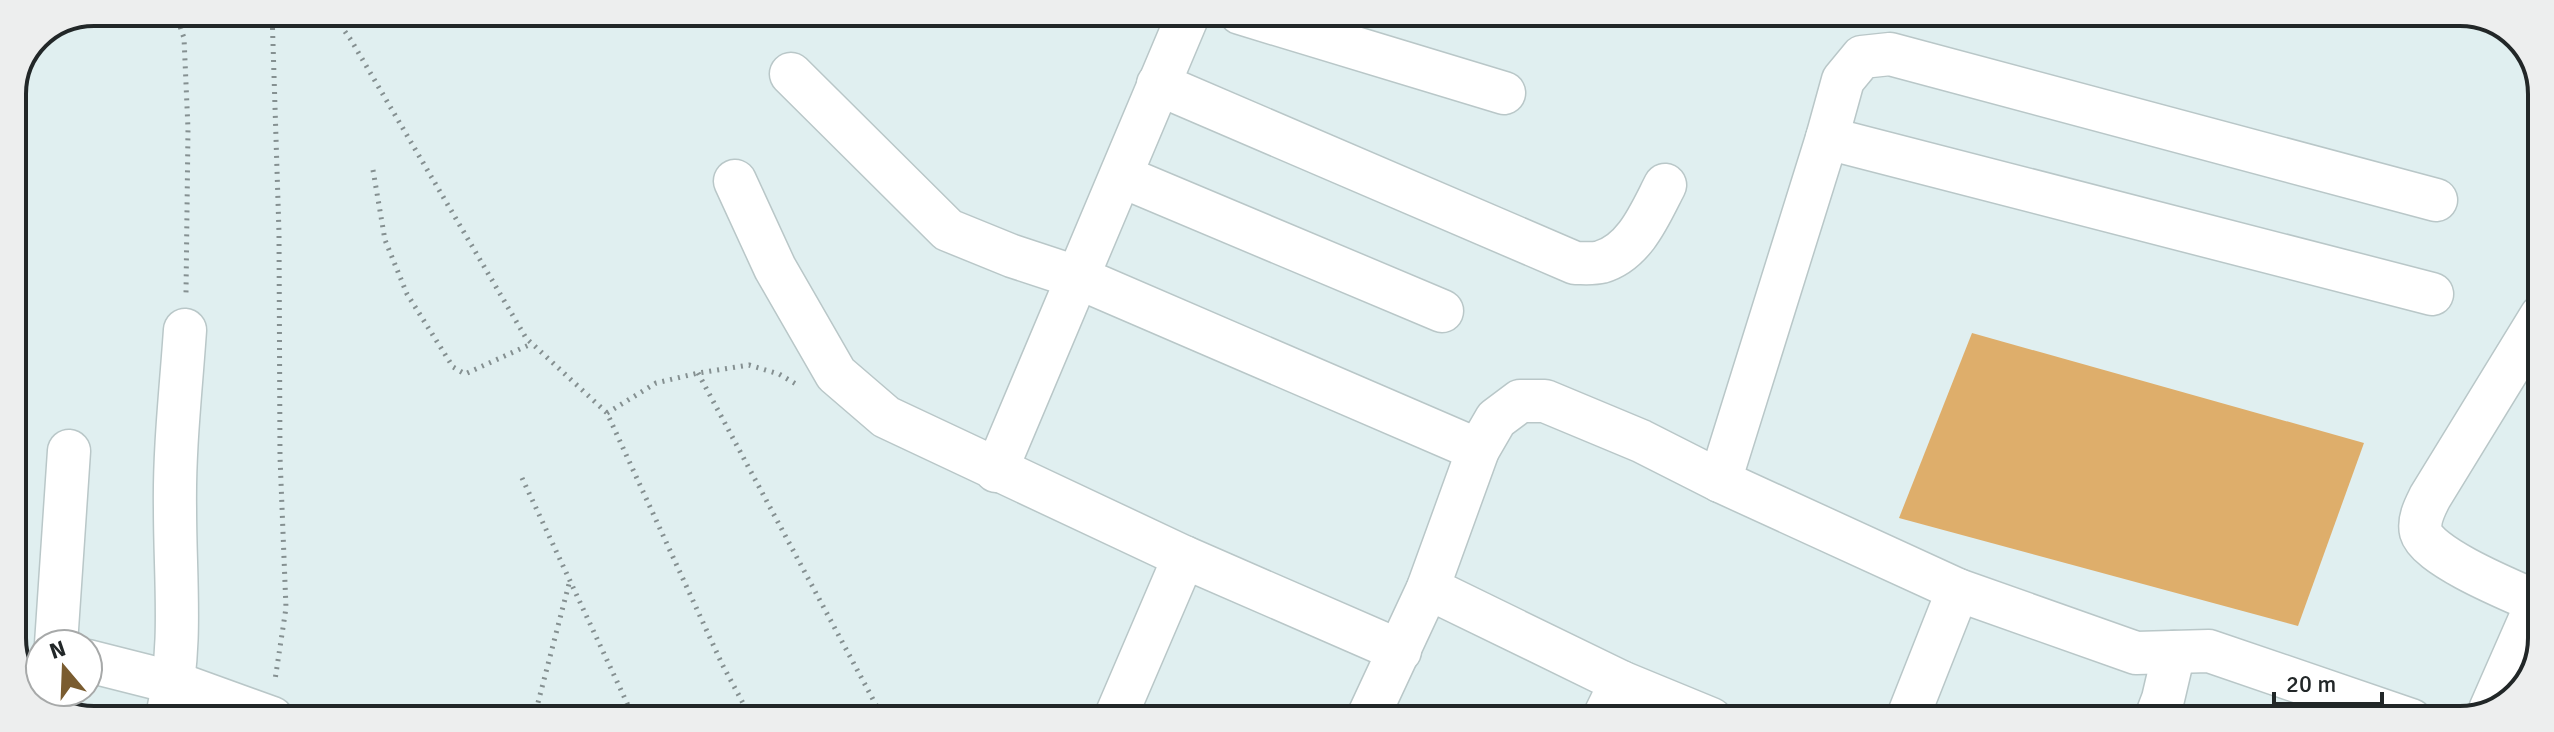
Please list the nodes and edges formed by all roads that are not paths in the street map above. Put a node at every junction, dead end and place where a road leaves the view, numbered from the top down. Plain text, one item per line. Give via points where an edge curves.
1 (1183, 26) edge
2 (1283, 26) edge
3 (791, 74) dead end
4 (1158, 84) junction
5 (1504, 93) dead end
6 (1827, 138) junction
7 (1121, 176) junction
8 (735, 181) dead end
9 (1665, 185) dead end
10 (2436, 200) dead end
11 (1079, 278) junction
12 (2432, 294) dead end
13 (1442, 311) dead end
14 (185, 330) road end
15 (2528, 337) edge
16 (1478, 450) junction
17 (69, 451) dead end
18 (996, 471) junction
19 (1720, 481) junction
20 (1184, 557) junction
21 (1428, 588) junction
22 (1958, 590) junction
23 (2528, 595) edge
24 (2528, 622) edge
25 (57, 628) edge
26 (1400, 651) junction
27 (2174, 652) junction
28 (104, 669) edge
29 (1621, 682) junction
30 (2497, 695) edge
31 (171, 700) edge
32 (206, 706) edge
33 (1120, 706) edge
34 (1373, 706) edge
35 (1609, 706) edge
36 (1679, 706) edge
37 (1912, 706) edge
38 (2160, 706) edge
39 (2370, 706) edge

1 - 4 street
2 - 5 street
3 - 11 street via 948,230
4 - 7 street
4 - 9 street via 1575,263 1600,262 1621,252 1644,227
6 - 10 street via 1843,80 1862,57 1890,54
6 - 12 street
6 - 19 street
7 - 11 street
7 - 13 street
8 - 18 street via 775,268 836,374 886,417
11 - 16 street
11 - 18 street
14 - 31 street via 175,507 179,603
15 - 23 street via 2430,497 2421,533 2431,548 2452,562
16 - 19 street via 1496,419 1520,401 1545,401
16 - 21 street
17 - 25 street
18 - 20 street
19 - 22 street
20 - 26 street
20 - 33 street
21 - 26 street
21 - 29 street
22 - 27 street via 2136,653
22 - 37 street
24 - 30 street
26 - 34 street
27 - 38 street
27 - 39 street via 2209,651
28 - 31 street
29 - 35 street
29 - 36 street
31 - 32 street

